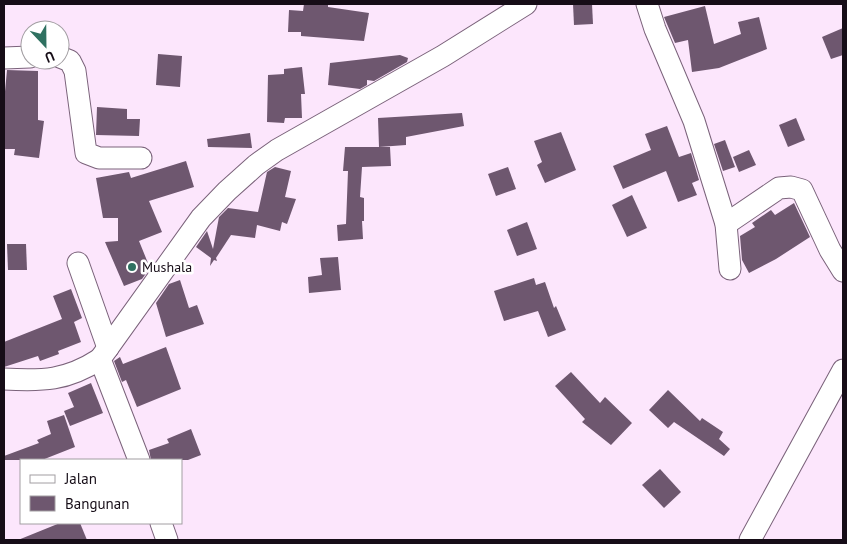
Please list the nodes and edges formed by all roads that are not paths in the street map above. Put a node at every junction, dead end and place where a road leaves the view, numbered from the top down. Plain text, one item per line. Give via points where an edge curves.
1 (526, 4) edge
2 (647, 4) edge
3 (20, 57) edge
4 (4, 58) edge
5 (70, 61) edge
6 (141, 158) dead end
7 (726, 224) junction
8 (78, 263) dead end
9 (730, 269) dead end
10 (843, 271) edge
11 (104, 353) junction
12 (843, 370) edge
13 (4, 379) edge
14 (139, 459) edge
15 (161, 524) edge
16 (167, 540) edge
17 (750, 540) edge

1 - 11 street via 256,165 201,218
2 - 7 street via 694,121
3 - 4 street
5 - 6 street via 75,71 86,153 99,158
7 - 9 street
7 - 10 street via 779,188 802,190
8 - 11 street
11 - 13 street via 72,375 58,379
11 - 14 street
12 - 17 street
15 - 16 street

